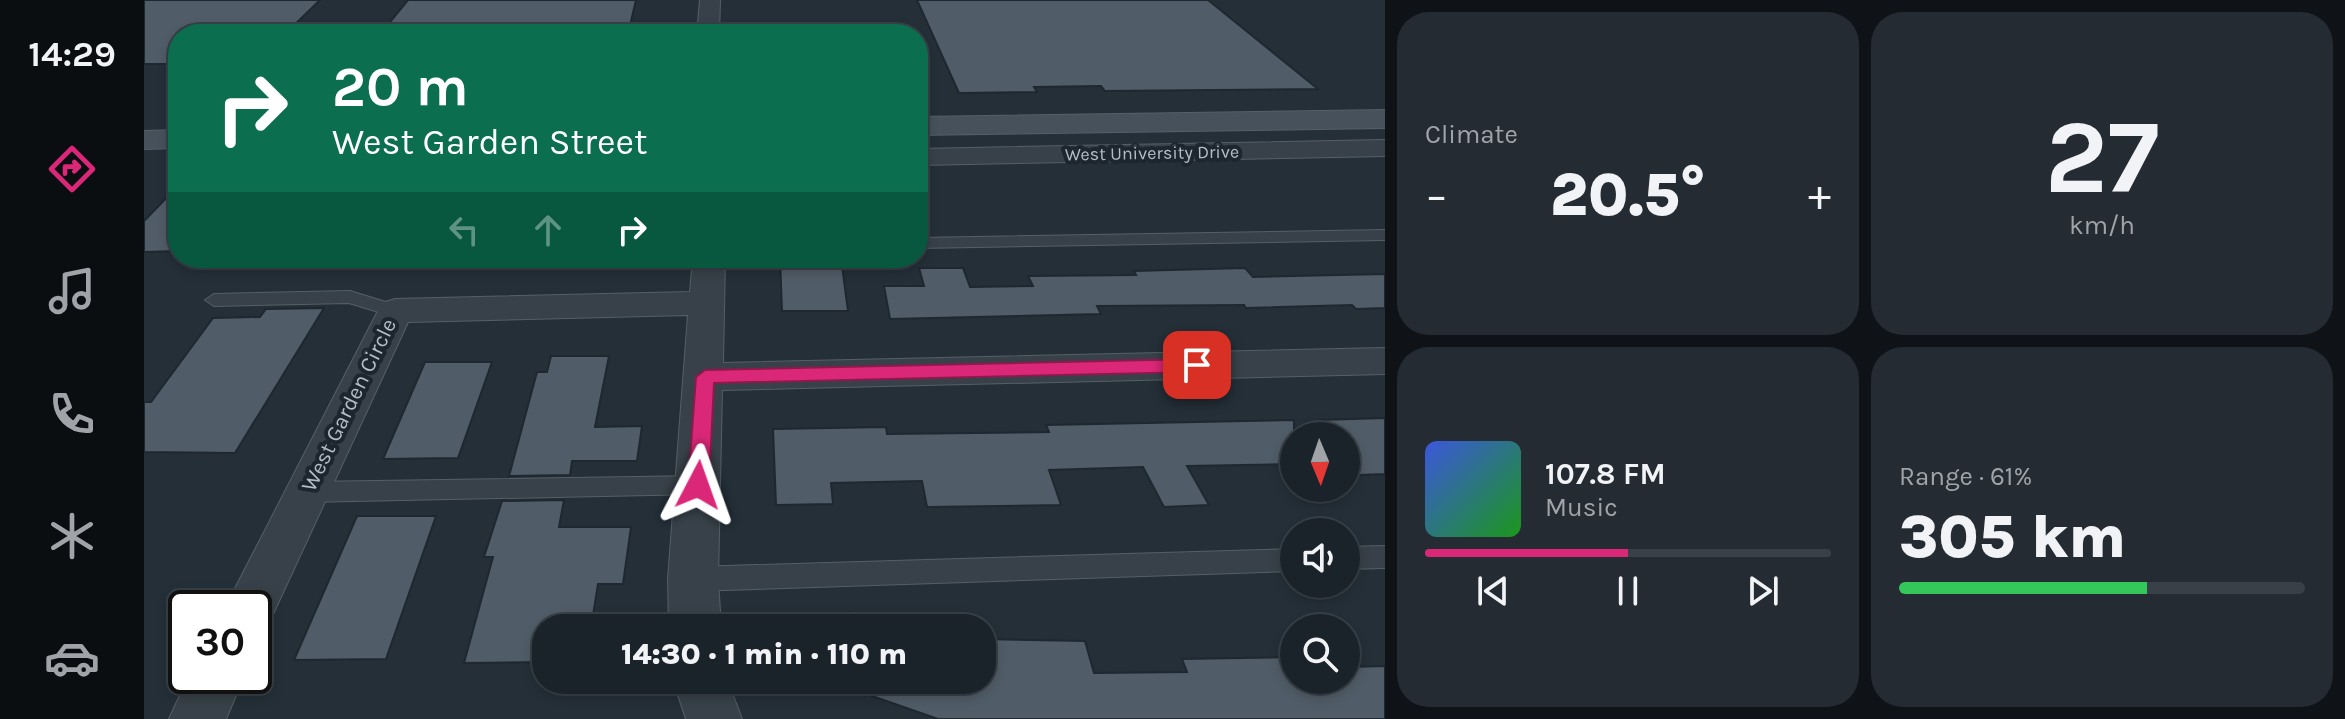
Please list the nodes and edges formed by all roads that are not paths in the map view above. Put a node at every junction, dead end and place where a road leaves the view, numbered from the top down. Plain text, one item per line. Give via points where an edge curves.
1 (710, 0) edge
2 (709, 24) edge
3 (1385, 119) edge
4 (928, 126) edge
5 (168, 139) edge
6 (144, 140) edge
7 (1385, 148) edge
8 (928, 157) edge
9 (1385, 235) edge
10 (928, 243) edge
11 (709, 268) edge
12 (214, 300) dead end
13 (708, 303) junction
14 (395, 311) junction
15 (1385, 361) edge
16 (705, 377) junction
17 (698, 485) junction
18 (306, 492) junction
19 (1385, 557) edge
20 (1360, 558) edge
21 (1280, 560) edge
22 (693, 579) junction
23 (259, 590) edge
24 (694, 614) edge
25 (209, 694) edge
26 (705, 694) edge
27 (197, 719) edge
28 (714, 719) edge

1 - 2 street
3 - 4 main road, West University Drive
5 - 6 main road
7 - 8 street, West University Drive
9 - 10 lane
11 - 13 street
12 - 14 lane via 350,297
13 - 14 street, West Garden Circle
13 - 16 street
14 - 18 street, West Garden Circle
15 - 16 street
16 - 17 street
17 - 18 lane
17 - 22 street
18 - 23 street, West Garden Circle
19 - 20 lane
21 - 22 lane
22 - 24 street
25 - 27 street
26 - 28 street

